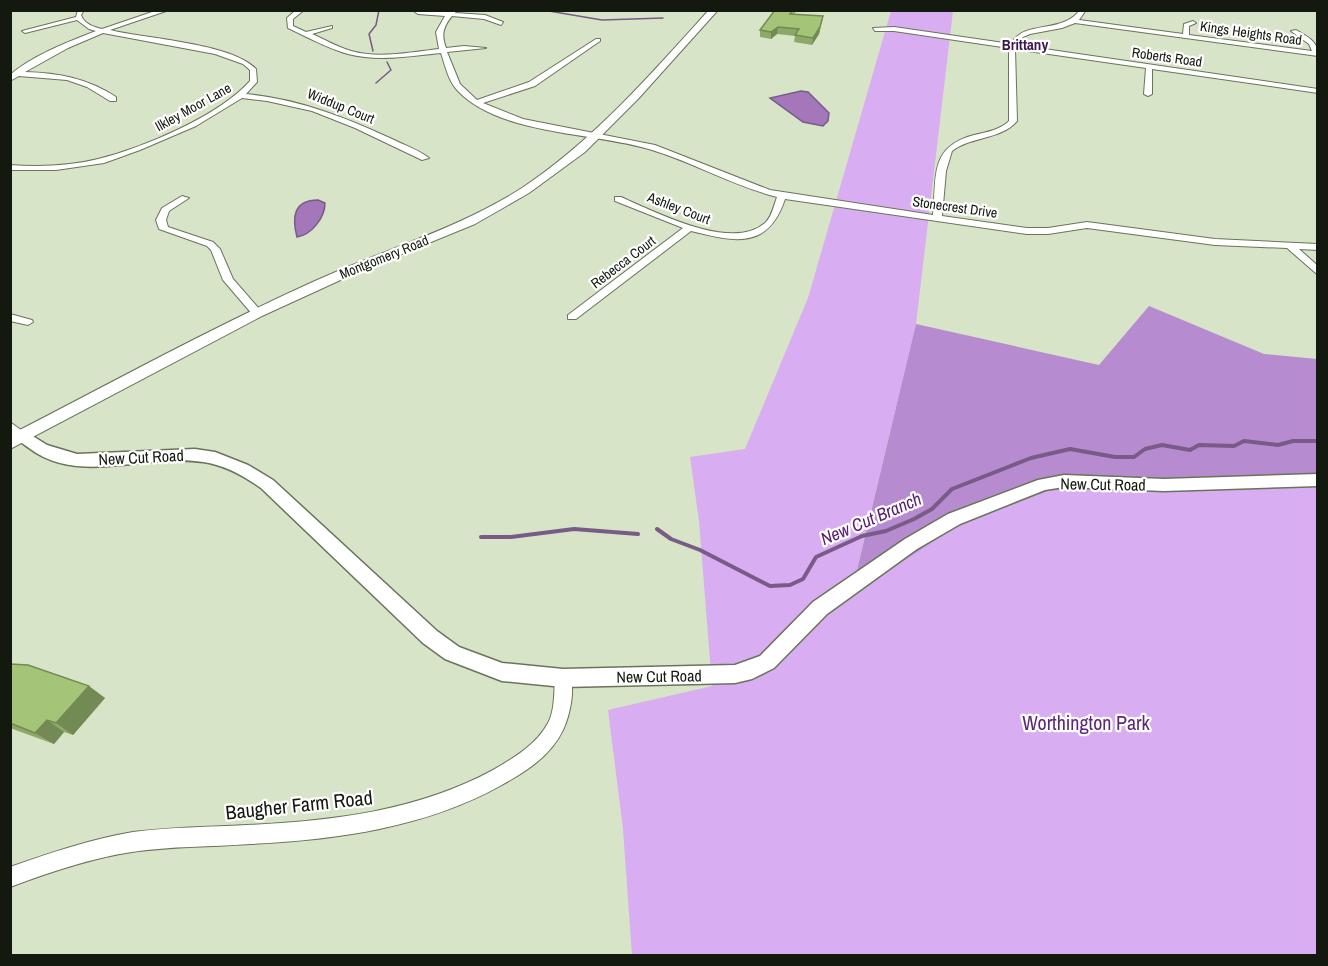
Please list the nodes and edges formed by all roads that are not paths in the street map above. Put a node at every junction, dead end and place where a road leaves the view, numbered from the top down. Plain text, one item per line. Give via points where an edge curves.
1 (81, 10) edge
2 (166, 10) edge
3 (301, 10) edge
4 (714, 10) edge
5 (1083, 10) edge
6 (418, 12) edge
7 (452, 13) edge
8 (78, 18) junction
9 (1074, 21) junction
10 (501, 23) dead end
11 (1193, 23) dead end
12 (330, 27) dead end
13 (875, 29) dead end
14 (25, 31) dead end
15 (104, 31) junction
16 (1294, 31) dead end
17 (305, 34) junction
18 (1186, 36) junction
19 (598, 40) dead end
20 (483, 48) dead end
21 (1012, 48) junction
22 (443, 51) junction
23 (1317, 54) edge
24 (1149, 67) junction
25 (13, 76) edge
26 (1317, 91) edge
27 (1148, 94) dead end
28 (241, 96) junction
29 (113, 99) dead end
30 (477, 103) junction
31 (597, 135) junction
32 (425, 158) dead end
33 (10, 166) edge
34 (782, 195) junction
35 (185, 198) dead end
36 (618, 199) dead end
37 (937, 218) junction
38 (690, 227) junction
39 (1291, 247) junction
40 (1317, 247) edge
41 (1317, 272) edge
42 (257, 313) junction
43 (10, 317) edge
44 (572, 317) dead end
45 (28, 322) dead end
46 (15, 435) edge
47 (1317, 480) edge
48 (563, 678) junction
49 (10, 877) edge

1 - 8 street
2 - 15 street
3 - 17 street via 290,18 289,24
4 - 31 main road, Montgomery Road
5 - 9 street
6 - 7 street
7 - 10 street
7 - 22 street via 438,33
8 - 14 street
8 - 15 street via 86,26
9 - 18 street, Kings Heights Road
9 - 21 street via 1025,34 1016,39
11 - 18 street via 1186,25
12 - 17 street
13 - 21 street, Roberts Road
15 - 25 street
15 - 28 street, Ilkley Moor Lane via 241,60 253,69 255,76 253,85
16 - 23 street via 1312,43
17 - 22 street via 363,55
18 - 23 street, Kings Heights Road
19 - 30 street via 532,84
20 - 22 street
21 - 24 street, Roberts Road
21 - 37 street via 1013,121 949,149 943,165
22 - 30 street via 459,88
24 - 26 street, Roberts Road
24 - 27 street
25 - 29 street via 76,79
28 - 32 street, Widdup Court via 285,100 318,109
28 - 33 street, Ilkley Moor Lane via 164,139 121,156 62,167
30 - 31 street, Stonecrest Drive via 529,123
31 - 34 street, Stonecrest Drive via 661,150 744,185
31 - 42 main road, Montgomery Road via 548,176 498,207
34 - 37 street, Stonecrest Drive
34 - 38 street, Ashley Court via 771,223 755,233 722,236
35 - 42 street via 165,210 160,220 164,229 210,244 228,280
36 - 38 street, Ashley Court
37 - 39 street, Stonecrest Drive via 1027,231 1087,225 1215,242
38 - 44 street, Rebecca Court
39 - 40 street, Stonecrest Drive
39 - 41 street
42 - 46 main road, Montgomery Road
43 - 45 street
46 - 48 street, New Cut Road via 62,457 88,460 197,455 248,471 452,653 502,672
47 - 48 street, New Cut Road via 1044,484 954,519 911,544 820,608 767,662 752,670 727,675
48 - 49 street, Baugher Farm Road via 562,703 544,743 495,780 454,799 333,828 134,842 87,851

